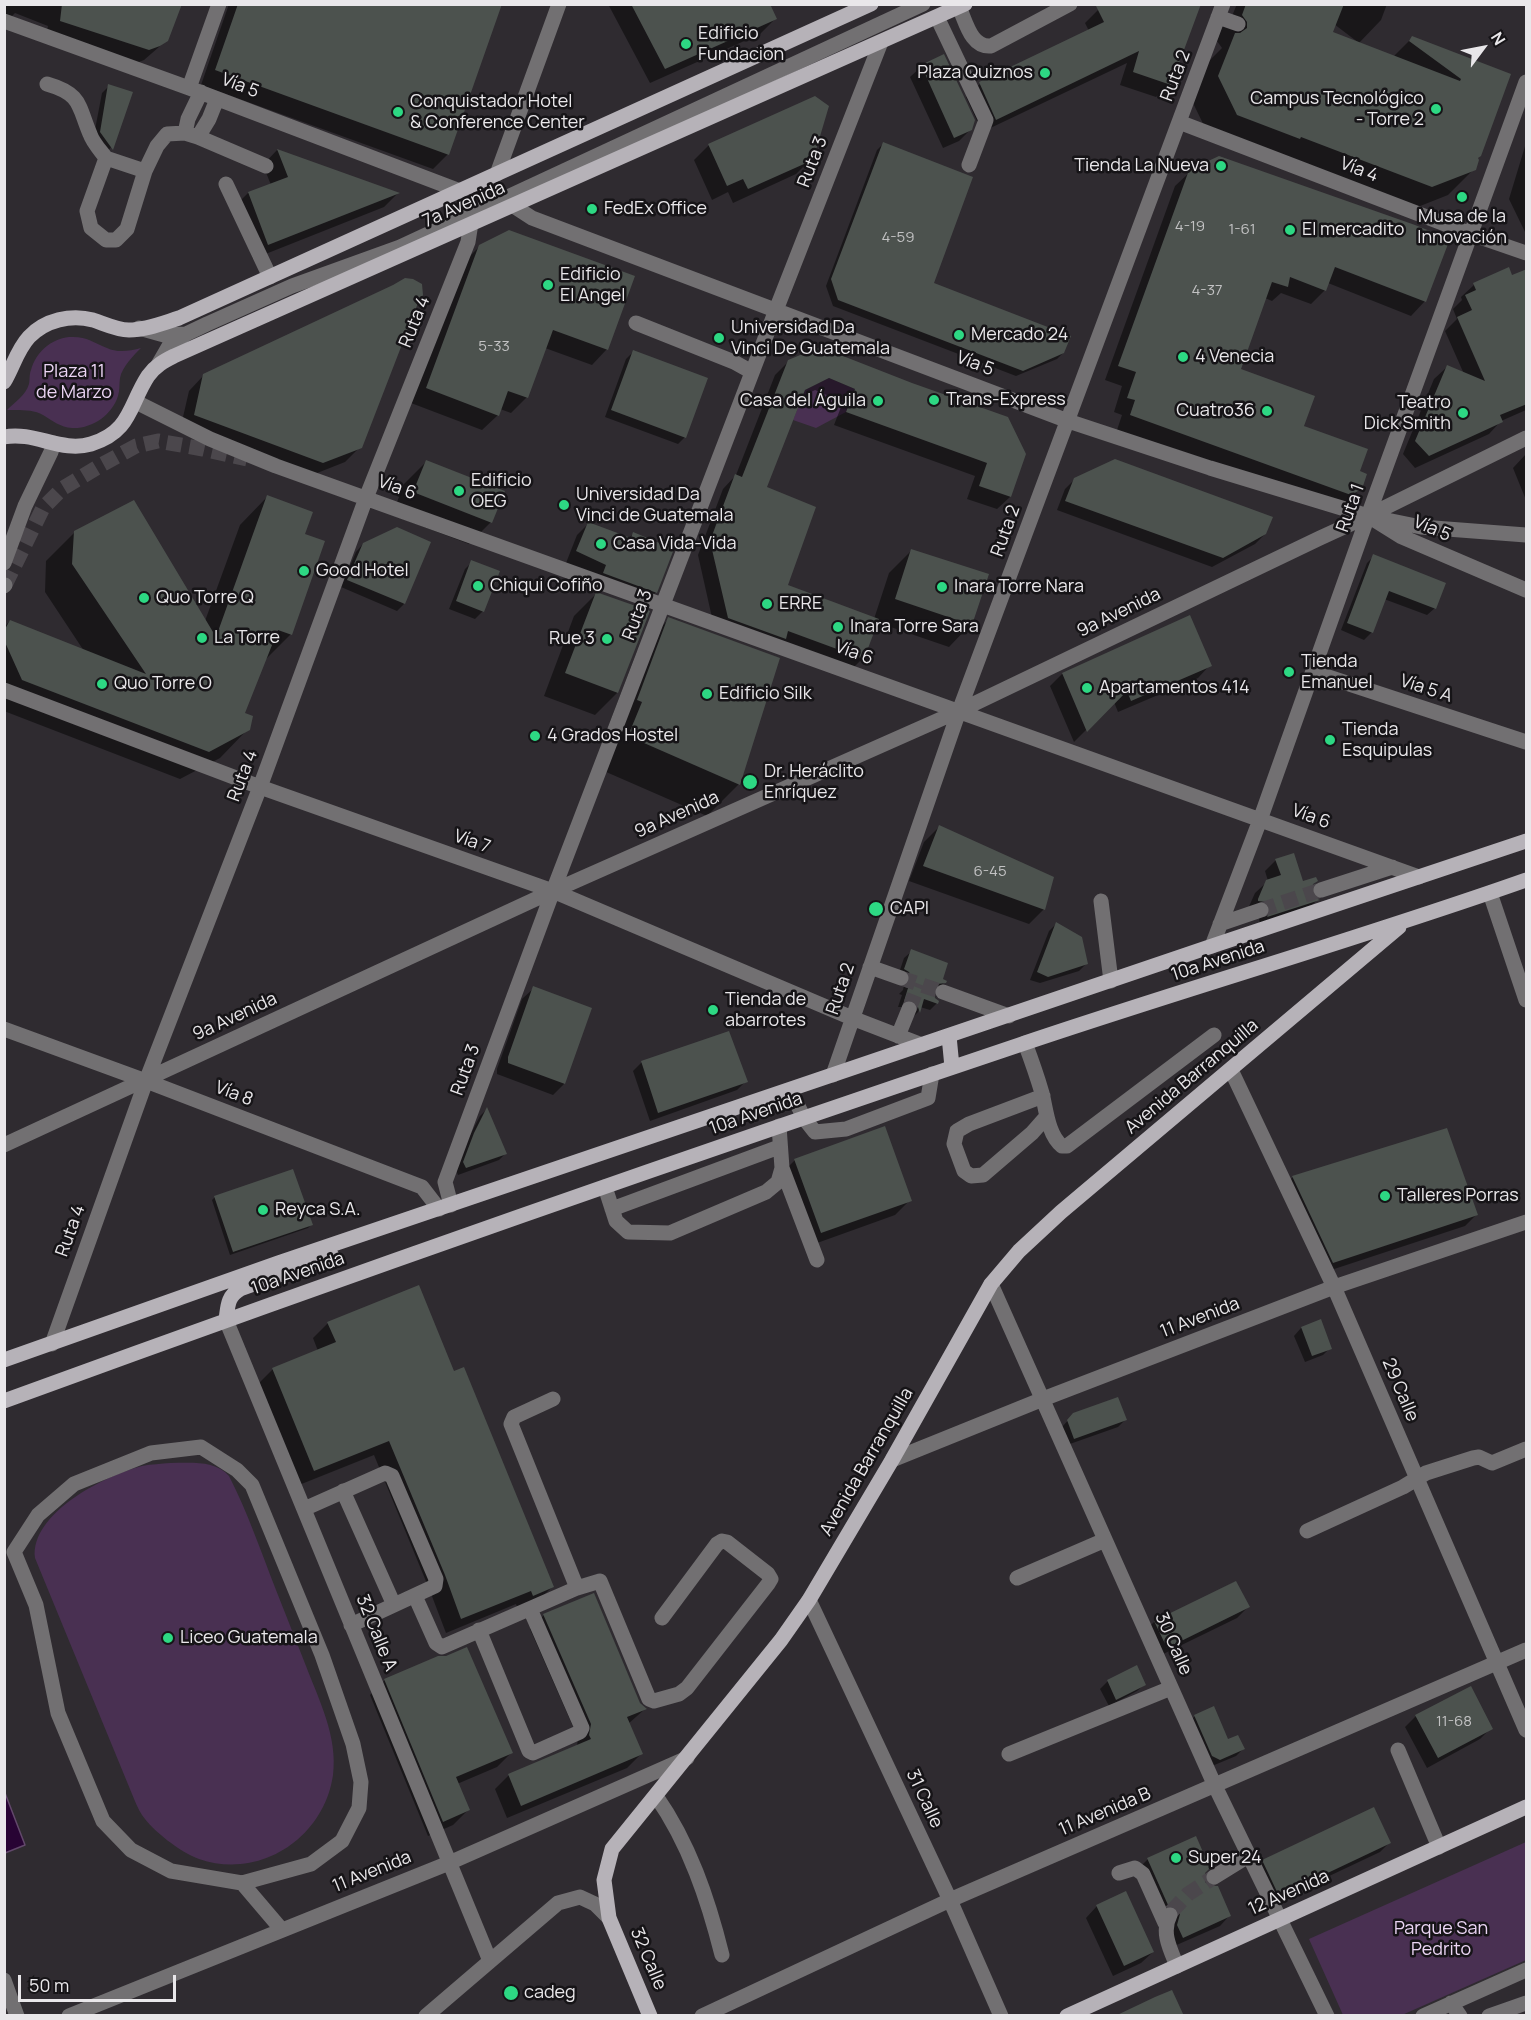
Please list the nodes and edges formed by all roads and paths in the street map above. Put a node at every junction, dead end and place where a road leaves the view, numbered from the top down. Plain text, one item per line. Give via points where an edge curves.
1 (219, 4) edge
2 (559, 4) edge
3 (871, 4) edge
4 (923, 4) edge
5 (1070, 4) edge
6 (962, 6) edge
7 (847, 9) edge
8 (1221, 11) edge
9 (937, 17) junction
10 (4, 21) edge
11 (1238, 24) dead end
12 (881, 42) junction
13 (1527, 82) edge
14 (47, 84) dead end
15 (195, 90) junction
16 (217, 99) junction
17 (1179, 122) junction
18 (191, 135) junction
19 (106, 158) junction
20 (969, 165) dead end
21 (267, 166) dead end
22 (145, 171) junction
23 (497, 174) junction
24 (226, 184) dead end
25 (460, 191) junction
26 (512, 205) junction
27 (471, 224) junction
28 (1471, 234) junction
29 (1527, 253) edge
30 (270, 276) junction
31 (776, 310) junction
32 (636, 324) dead end
33 (140, 328) junction
34 (186, 334) junction
35 (158, 365) junction
36 (752, 372) junction
37 (4, 382) edge
38 (136, 402) junction
39 (1068, 421) junction
40 (4, 437) edge
41 (1527, 438) edge
42 (54, 443) junction
43 (256, 461) tunnel mouth
44 (276, 466) junction
45 (366, 498) junction
46 (1368, 516) junction
47 (1527, 534) edge
48 (4, 563) edge
49 (1527, 590) edge
50 (663, 604) junction
51 (1313, 672) junction
52 (4, 690) edge
53 (960, 711) junction
54 (1527, 742) edge
55 (260, 787) junction
56 (1260, 820) junction
57 (1527, 842) edge
58 (1392, 867) junction
59 (1419, 877) junction
60 (1523, 883) edge
61 (1321, 890) tunnel mouth
62 (553, 891) junction
63 (1490, 893) junction
64 (1101, 901) dead end
65 (1261, 910) tunnel mouth
66 (1406, 922) junction
67 (1220, 924) junction
68 (1212, 946) junction
69 (870, 967) junction
70 (901, 978) tunnel mouth
71 (1111, 981) junction
72 (943, 992) tunnel mouth
73 (1527, 1000) edge
74 (909, 1009) tunnel mouth
75 (1009, 1016) junction
76 (852, 1018) junction
77 (4, 1029) edge
78 (1214, 1035) dead end
79 (898, 1036) junction
80 (949, 1036) junction
81 (1025, 1042) junction
82 (922, 1045) junction
83 (952, 1067) junction
84 (1231, 1070) junction
85 (932, 1074) junction
86 (833, 1075) junction
87 (146, 1081) junction
88 (790, 1090) junction
89 (1042, 1096) junction
90 (1047, 1116) junction
91 (804, 1118) junction
92 (779, 1126) junction
93 (4, 1145) edge
94 (780, 1147) junction
95 (782, 1168) junction
96 (605, 1187) junction
97 (445, 1207) junction
98 (612, 1209) junction
99 (416, 1217) junction
100 (1527, 1221) edge
101 (817, 1260) dead end
102 (991, 1284) junction
103 (1335, 1287) junction
104 (226, 1320) junction
105 (52, 1344) junction
106 (4, 1360) edge
107 (553, 1399) dead end
108 (1042, 1399) junction
109 (4, 1401) edge
110 (1527, 1449) edge
111 (892, 1460) junction
112 (1417, 1478) junction
113 (343, 1491) junction
114 (304, 1509) junction
115 (1307, 1531) dead end
116 (1105, 1540) junction
117 (1017, 1578) dead end
118 (577, 1588) junction
119 (415, 1596) junction
120 (809, 1600) junction
121 (394, 1605) junction
122 (530, 1609) junction
123 (662, 1618) dead end
124 (351, 1625) junction
125 (479, 1630) junction
126 (1527, 1650) edge
127 (1498, 1663) junction
128 (1171, 1688) junction
129 (1527, 1730) edge
130 (1398, 1750) dead end
131 (1009, 1754) dead end
132 (687, 1758) junction
133 (1215, 1786) junction
134 (656, 1796) junction
135 (1527, 1807) edge
136 (1439, 1846) junction
137 (1248, 1856) junction
138 (449, 1863) junction
139 (1119, 1873) dead end
140 (1214, 1877) tunnel mouth
141 (242, 1883) junction
142 (950, 1900) junction
143 (609, 1917) junction
144 (1279, 1919) junction
145 (282, 1930) junction
146 (722, 1955) dead end
147 (490, 1961) junction
148 (1177, 1966) junction
149 (1527, 1970) edge
150 (4, 1980) edge
151 (1527, 2003) edge
152 (1456, 2009) edge
153 (77, 2014) edge
154 (17, 2016) edge
155 (426, 2016) edge
156 (650, 2016) edge
157 (702, 2016) edge
158 (1001, 2016) edge
159 (1067, 2016) edge
160 (1327, 2016) edge
161 (1423, 2016) edge
162 (1489, 2016) edge

1 - 15 street
2 - 23 street
3 - 7 main road, 7a Avenida
4 - 34 street via 410,243 292,286
5 - 6 street via 983,47 976,43
6 - 9 main road, 7a Avenida
7 - 23 main road, 7a Avenida
8 - 11 street
8 - 17 street, Ruta 2
9 - 12 main road, 7a Avenida
9 - 20 street via 986,120
10 - 15 street, Vía 5
12 - 26 main road, 7a Avenida
12 - 31 street, Ruta 3
13 - 28 street, Ruta 1
14 - 19 street via 62,88 80,104 91,137
15 - 16 street, Vía 5
15 - 18 street via 188,119
16 - 18 street via 209,119
16 - 25 street, Vía 5
17 - 28 street, Vía 4
17 - 39 street, Ruta 2
18 - 21 street
18 - 22 street via 167,134
19 - 22 street
19 - 22 street via 87,212 91,228 106,240 116,240 127,229
23 - 25 main road, 7a Avenida
24 - 30 street
25 - 30 main road, 7a Avenida
26 - 27 main road, 7a Avenida
26 - 31 street, Vía 5 via 532,218
27 - 35 main road, 7a Avenida
27 - 45 street, Ruta 4 via 468,242
28 - 29 street, Vía 4
28 - 46 street, Ruta 1
30 - 33 main road, 7a Avenida via 179,318
31 - 36 street, Ruta 3
31 - 39 street, Vía 5
32 - 36 street
33 - 34 street via 164,335
33 - 37 main road, 7a Avenida via 116,328 84,318 55,321 28,337
34 - 35 street via 170,346
35 - 38 main road, 7a Avenida via 148,375
36 - 50 street, Ruta 3
38 - 42 main road, 7a Avenida via 120,427 102,440 80,446
38 - 44 street, Vía 6
39 - 46 street, Vía 5
39 - 53 street, Ruta 2
40 - 42 main road, 7a Avenida via 31,436
41 - 46 street, 9a Avenida
42 - 48 street
43 - 44 street, Vía 6
44 - 45 street, Vía 6
45 - 50 street, Vía 6
45 - 55 street, Ruta 4
46 - 47 street via 1421,527
46 - 49 street, Vía 5 via 1400,536
46 - 51 street, Ruta 1
46 - 53 street, 9a Avenida
50 - 53 street, Vía 6
50 - 62 street, Ruta 3
51 - 54 street, Vía 5 A
51 - 56 street, Ruta 1
52 - 55 street, Vía 7
53 - 56 street, Vía 6
53 - 62 street, 9a Avenida
53 - 69 street, Ruta 2
55 - 62 street, Vía 7
55 - 87 street, Ruta 4
56 - 58 street, Vía 6
56 - 67 street, Ruta 1
57 - 59 main road, 10a Avenida
58 - 59 street, Vía 6
58 - 61 street
59 - 68 main road, 10a Avenida
60 - 63 main road, 10a Avenida
62 - 76 street, Vía 7
62 - 87 street, 9a Avenida
62 - 97 street, Ruta 3 via 445,1182
63 - 66 main road, 10a Avenida
63 - 73 street
64 - 71 street
65 - 67 street
66 - 81 main road, 10a Avenida
66 - 84 main road, Avenida Barranquilla
67 - 68 street, Ruta 1
68 - 71 main road, 10a Avenida
69 - 70 street
69 - 76 street, Ruta 2
71 - 75 main road, 10a Avenida
72 - 75 street
74 - 79 street
75 - 80 main road, 10a Avenida
76 - 79 street, Vía 7
76 - 86 street, Ruta 2
77 - 87 street, Vía 8
78 - 90 street via 1067,1146 1057,1142
79 - 82 street, Vía 7
80 - 82 main road, 10a Avenida
80 - 83 main road
81 - 83 main road, 10a Avenida
81 - 89 street
82 - 86 main road, 10a Avenida
83 - 85 main road, 10a Avenida
84 - 102 main road, Avenida Barranquilla via 1061,1212 1018,1251
84 - 103 street, 29 Calle
85 - 91 main road, 10a Avenida
85 - 91 street via 928,1098 846,1129 815,1132
86 - 88 main road, 10a Avenida
87 - 93 street, 9a Avenida
87 - 97 street, Vía 8 via 422,1187
87 - 105 street, Ruta 4
88 - 91 street
88 - 97 main road, 10a Avenida
89 - 90 street
89 - 90 street via 957,1131 954,1144 964,1171 971,1176 983,1175
91 - 92 main road, 10a Avenida
92 - 94 street
92 - 96 main road, 10a Avenida
94 - 95 street
94 - 98 street
95 - 98 street via 777,1182 766,1192 670,1233 628,1232 616,1221
95 - 101 street
96 - 98 street
96 - 104 main road, 10a Avenida
97 - 99 main road, 10a Avenida
99 - 104 main road via 400,1232 240,1288 229,1299
99 - 105 main road, 10a Avenida
100 - 103 street, 11 Avenida
102 - 108 street, 30 Calle
102 - 111 main road, Avenida Barranquilla
103 - 108 street, 11 Avenida
103 - 112 street, 29 Calle
104 - 109 main road, 10a Avenida
104 - 114 street, 32 Calle A
105 - 106 main road, 10a Avenida
107 - 118 street via 514,1417 511,1425
108 - 111 street, 11 Avenida
108 - 116 street, 30 Calle
110 - 112 street via 1492,1463 1473,1458
111 - 120 main road, Avenida Barranquilla
112 - 115 street
112 - 127 street, 29 Calle
113 - 114 street
113 - 119 street via 385,1473 392,1476 436,1579 435,1586
113 - 121 street
114 - 124 street, 32 Calle A
116 - 117 street
116 - 128 street, 30 Calle
118 - 122 street
118 - 123 street via 600,1581 649,1699 654,1701 687,1688 771,1579 722,1541
119 - 121 street
119 - 125 street via 441,1647
120 - 132 main road, Avenida Barranquilla
120 - 142 street, 31 Calle
121 - 124 street
122 - 125 street
122 - 125 street via 582,1728 533,1753
124 - 138 street, 32 Calle A
126 - 127 street, 11 Avenida B
127 - 129 street, 29 Calle
127 - 133 street, 11 Avenida B
128 - 131 street
128 - 133 street, 30 Calle
130 - 136 street
132 - 134 main road, Avenida Barranquilla
132 - 138 street, 11 Avenida
133 - 137 street, 30 Calle
133 - 142 street, 11 Avenida B
134 - 143 main road, Avenida Barranquilla via 612,1850 604,1880
134 - 146 street via 701,1884
135 - 136 main road, 12 Avenida
136 - 144 main road, 12 Avenida
137 - 140 street
137 - 144 street, 30 Calle
138 - 145 street, 11 Avenida
138 - 147 street, 32 Calle A
139 - 148 street via 1135,1868 1143,1874 1168,1918 1167,1940
141 - 141 street via 171,1871 131,1850 103,1821 58,1713 36,1605 14,1552 38,1515 74,1484 151,1453 201,1447 237,1470 252,1485 322,1655 353,1744 361,1782 358,1808 342,1841 311,1864
141 - 145 street
142 - 157 street, 11 Avenida B
142 - 158 street, 31 Calle
143 - 147 street via 580,1897 558,1903
143 - 156 main road, 32 Calle
144 - 148 main road, 12 Avenida
144 - 160 street, 30 Calle
145 - 153 street, 11 Avenida
147 - 155 street
148 - 159 main road, 12 Avenida
149 - 152 street
150 - 154 street
151 - 162 street
152 - 161 street

